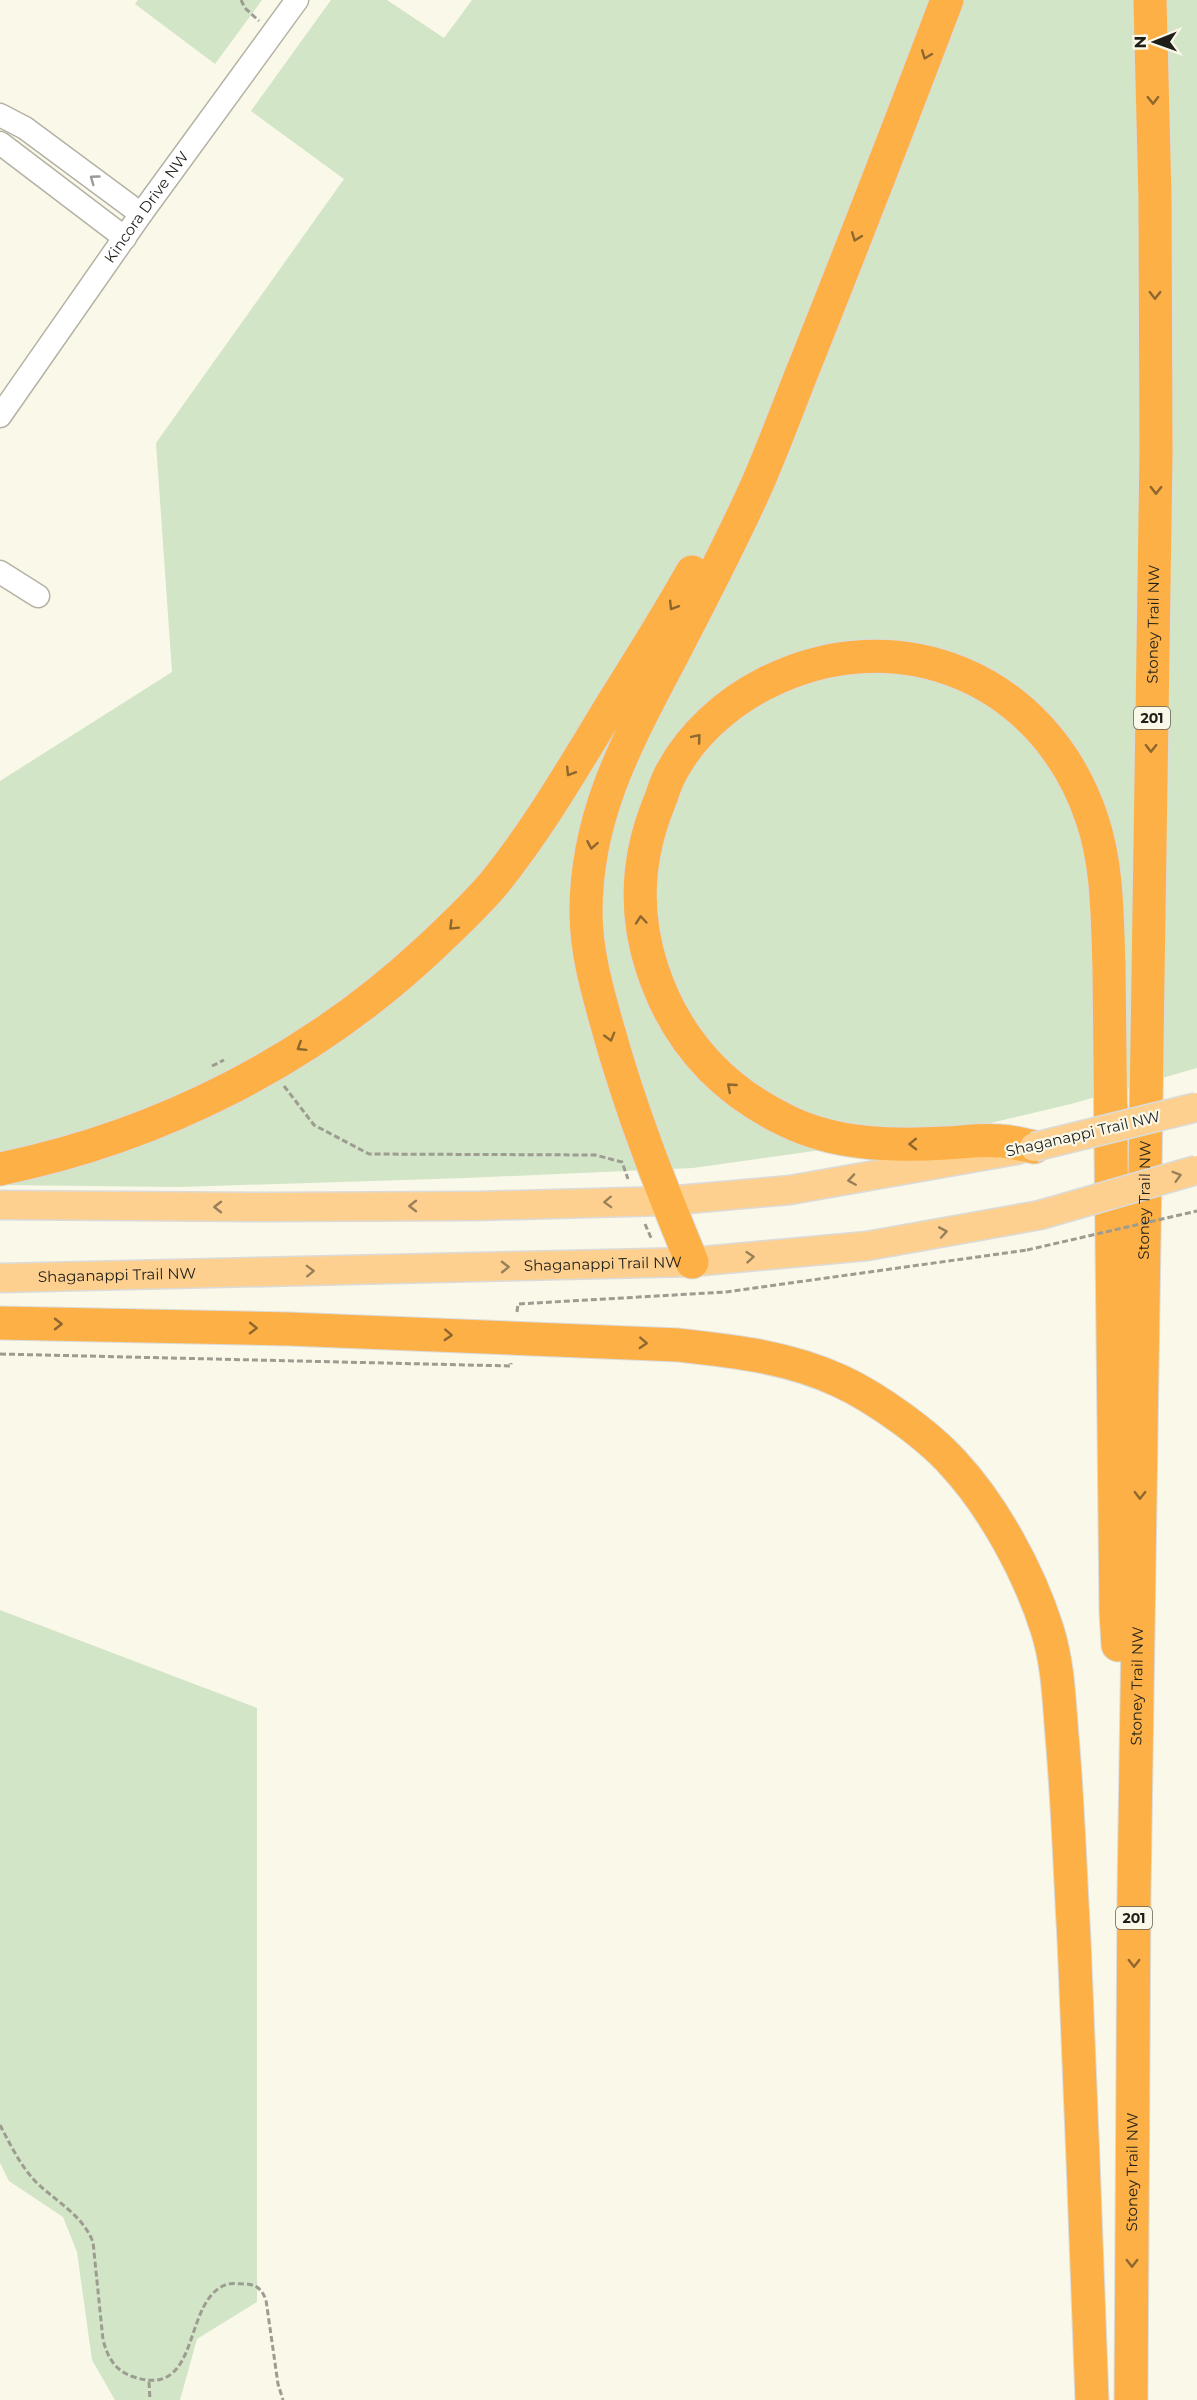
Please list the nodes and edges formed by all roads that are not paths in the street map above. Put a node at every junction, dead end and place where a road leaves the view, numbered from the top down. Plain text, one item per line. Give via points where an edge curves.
1 (297, 0) edge
2 (947, 0) edge
3 (1150, 0) edge
4 (0, 115) edge
5 (0, 143) edge
6 (141, 214) junction
7 (125, 238) junction
8 (834, 292) junction
9 (0, 416) edge
10 (0, 572) edge
11 (38, 596) dead end
12 (1197, 1107) edge
13 (1034, 1148) junction
14 (0, 1169) edge
15 (1197, 1170) edge
16 (652, 1201) junction
17 (0, 1205) edge
18 (676, 1263) junction
19 (0, 1278) edge
20 (0, 1323) edge
21 (1134, 1893) junction
22 (1092, 2400) edge
23 (1131, 2400) edge

1 - 6 street, Kincora Drive NW
2 -> 8 highway
3 -> 21 highway, Stoney Trail NW / 201 via 1156,454
6 -> 4 street via 25,128
5 - 7 street
6 - 7 street, Kincora Drive NW
7 - 9 street, Kincora Drive NW
8 -> 14 highway via 734,498 690,576 533,832 494,884 400,977 331,1029 270,1067 186,1110 123,1136
8 -> 16 highway via 755,488 623,749 606,790 591,849 586,913 589,946
10 - 11 street
12 - 13 main road, Shaganappi Trail NW, bridge
13 -> 16 main road, Shaganappi Trail NW via 790,1190
13 -> 21 highway via 1001,1141 887,1145 816,1133 788,1122 739,1093 696,1053 659,990 640,924 639,887 645,846 672,770 720,711 788,672 826,661 883,655 947,667 987,685 1025,713 1057,747 1078,782 1092,820 1107,896 1116,1612
18 -> 15 main road, Shaganappi Trail NW, bridge via 867,1246 1040,1215
16 -> 17 main road, Shaganappi Trail NW via 374,1207
16 - 18 highway
19 -> 18 main road, Shaganappi Trail NW
20 -> 22 highway via 358,1331 668,1344 743,1352 840,1381 882,1405 953,1462 1028,1579 1047,1630 1058,1680 1078,2020
21 -> 23 highway, Stoney Trail NW / 201

